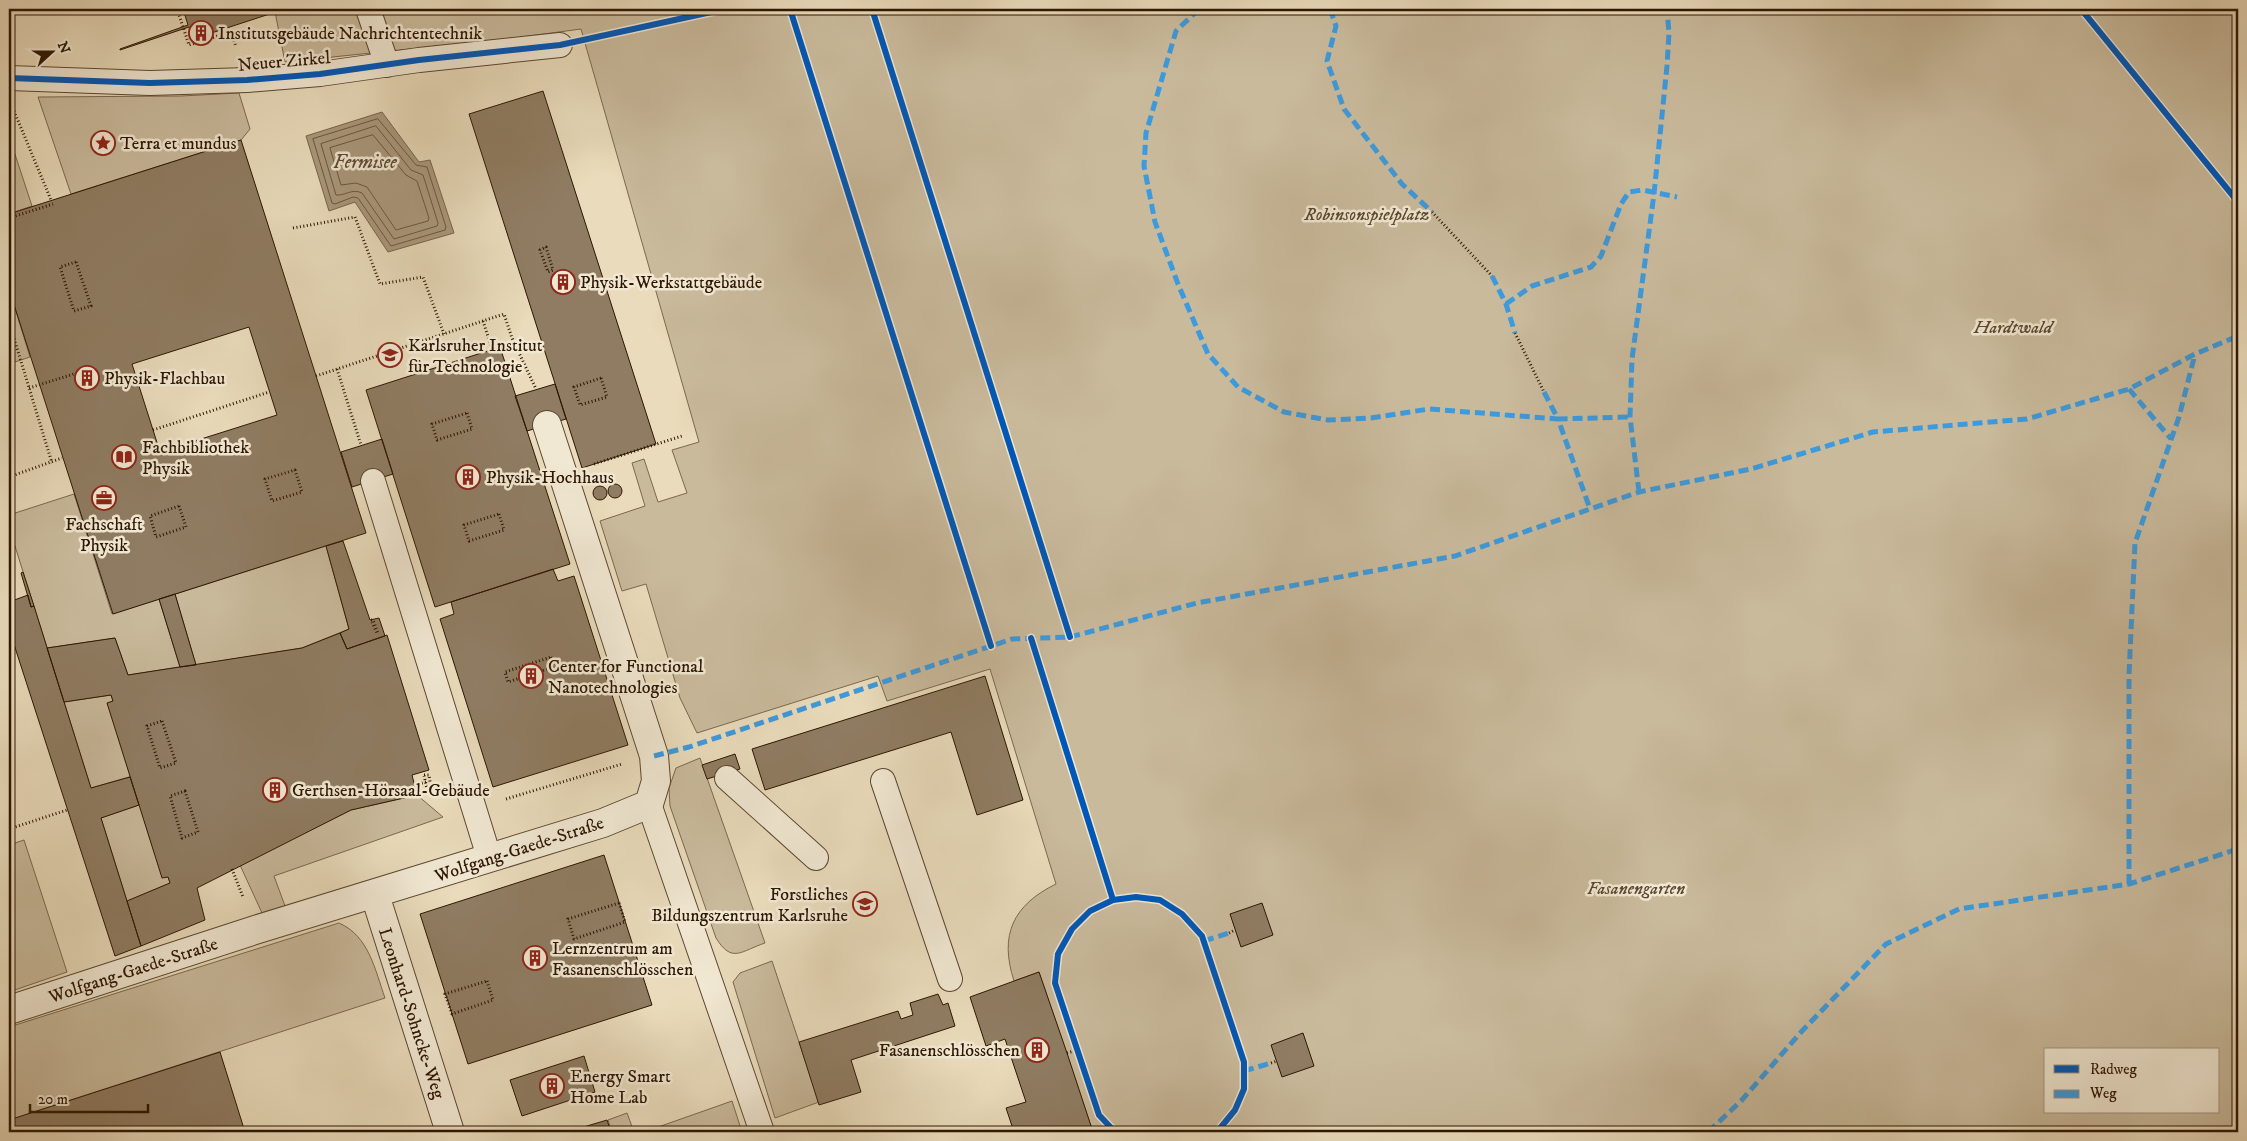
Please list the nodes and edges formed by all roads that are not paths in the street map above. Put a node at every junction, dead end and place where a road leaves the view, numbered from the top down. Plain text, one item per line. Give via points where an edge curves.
1 (368, 9) edge
2 (560, 46) dead end
3 (387, 65) junction
4 (9, 78) edge
5 (547, 424) dead end
6 (373, 481) dead end
7 (726, 778) dead end
8 (883, 781) dead end
9 (649, 804) junction
10 (490, 857) junction
11 (816, 858) dead end
12 (374, 895) junction
13 (950, 979) dead end
14 (9, 1010) edge
15 (450, 1132) edge
16 (762, 1132) edge

1 - 3 lane
2 - 3 lane, Neuer Zirkel
3 - 4 lane, Neuer Zirkel via 247,80 150,84
5 - 9 street via 654,756 656,781
6 - 10 lane
7 - 11 lane
8 - 13 lane
9 - 10 street, Wolfgang-Gaede-Straße via 603,823
9 - 16 lane
10 - 12 street, Wolfgang-Gaede-Straße
12 - 14 street, Wolfgang-Gaede-Straße
12 - 15 street, Leonhard-Sohncke-Weg

